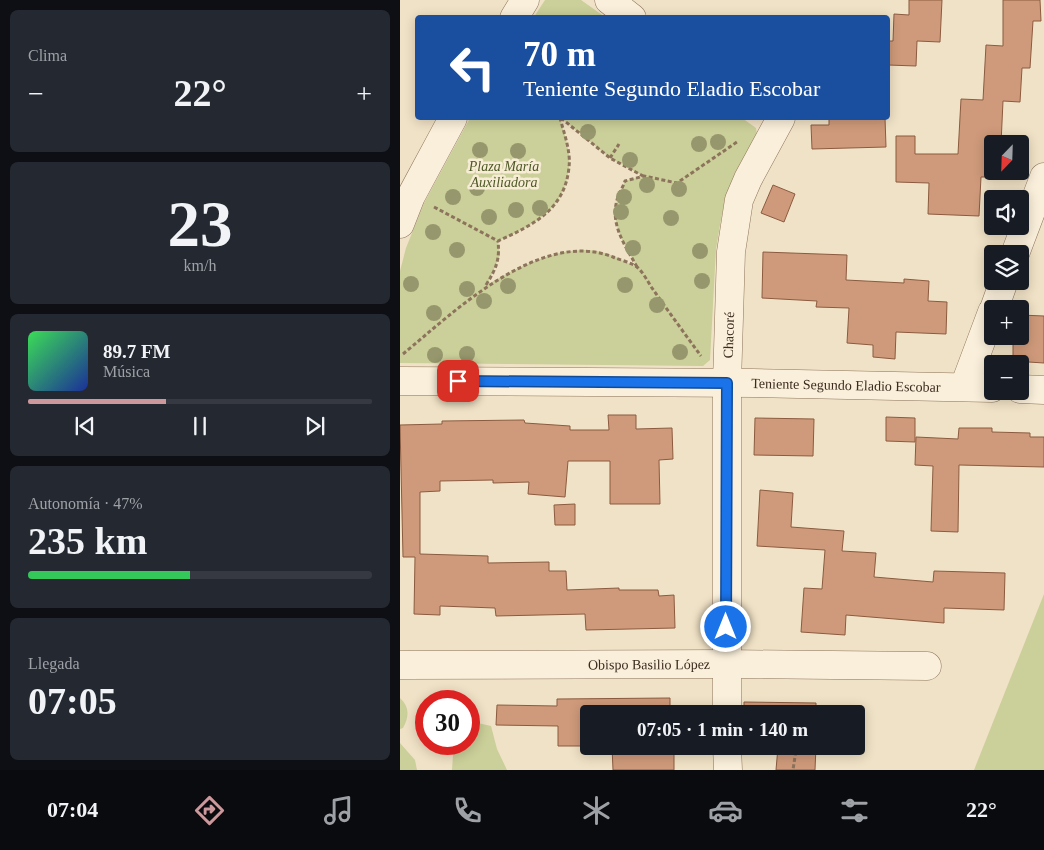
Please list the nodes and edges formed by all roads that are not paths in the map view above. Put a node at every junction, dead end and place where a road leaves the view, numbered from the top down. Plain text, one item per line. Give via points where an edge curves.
1 (525, 0) edge
2 (608, 0) edge
3 (516, 15) edge
4 (628, 15) edge
5 (452, 120) edge
6 (775, 120) edge
7 (1044, 177) edge
8 (400, 224) edge
9 (1018, 245) edge
10 (984, 334) edge
11 (400, 381) edge
12 (727, 383) junction
13 (964, 388) junction
14 (984, 388) edge
15 (1029, 389) edge
16 (1044, 390) edge
17 (400, 664) edge
18 (726, 664) junction
19 (927, 666) dead end
20 (727, 705) edge

1 - 3 street
2 - 4 street
5 - 8 street
6 - 12 street, Chacoré via 739,200 734,226 730,252
7 - 9 street
10 - 13 street
11 - 12 street, Teniente Segundo Eladio Escobar
12 - 13 street, Teniente Segundo Eladio Escobar
12 - 18 street, Chacoré
13 - 14 street, Teniente Segundo Eladio Escobar
15 - 16 street
17 - 18 street, Obispo Basilio López
18 - 19 street, Obispo Basilio López
18 - 20 street, Chacoré

